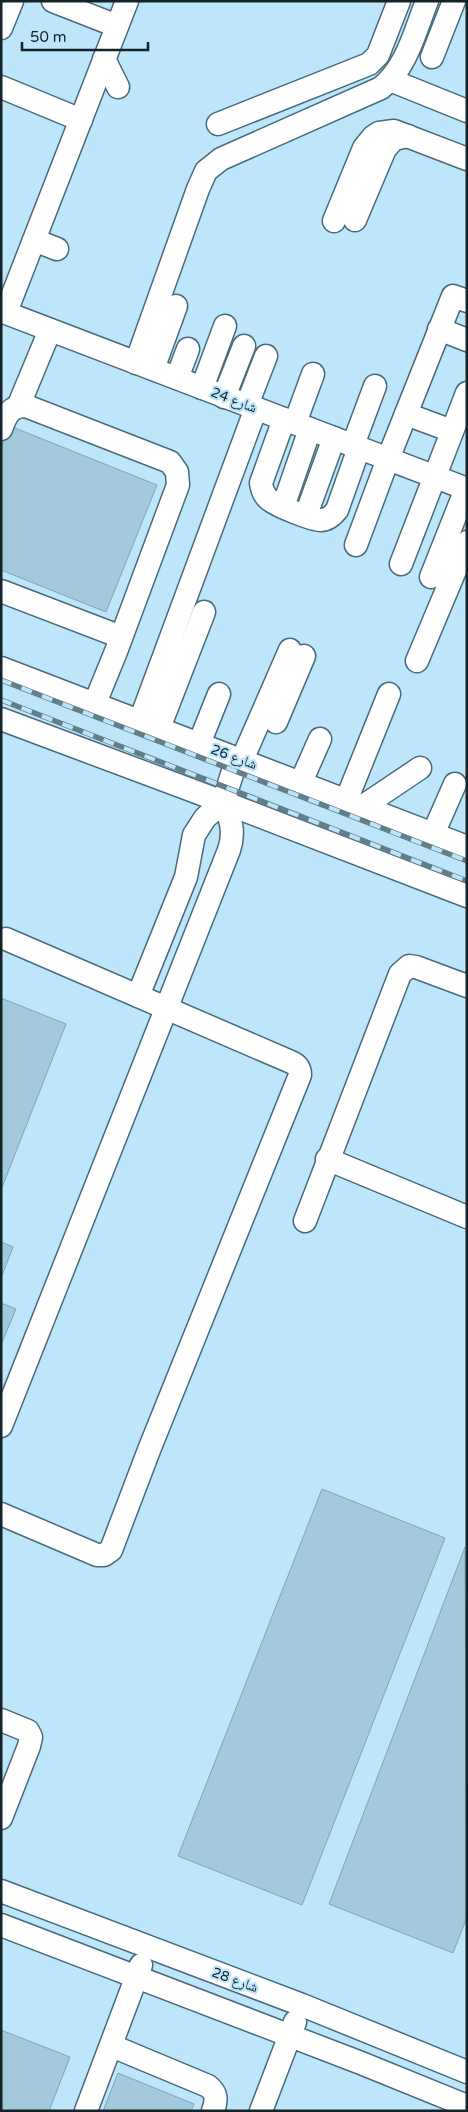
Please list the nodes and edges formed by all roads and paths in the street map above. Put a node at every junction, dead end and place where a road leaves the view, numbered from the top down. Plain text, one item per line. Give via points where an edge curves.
1 (12, 1) edge
2 (54, 1) edge
3 (127, 1) edge
4 (399, 1) edge
5 (427, 1) edge
6 (454, 1) edge
7 (117, 26) junction
8 (1, 28) edge
9 (432, 57) dead end
10 (104, 59) junction
11 (390, 80) junction
12 (1, 87) edge
13 (118, 87) dead end
14 (467, 111) edge
15 (81, 120) junction
16 (218, 124) dead end
17 (467, 159) edge
18 (344, 221) dead end
19 (34, 240) junction
20 (57, 249) dead end
21 (467, 301) edge
22 (176, 306) dead end
23 (3, 312) edge
24 (226, 326) dead end
25 (439, 329) junction
26 (50, 330) junction
27 (467, 340) edge
28 (244, 346) dead end
29 (188, 350) dead end
30 (266, 356) dead end
31 (144, 366) junction
32 (313, 374) dead end
33 (177, 378) junction
34 (375, 386) dead end
35 (202, 388) junction
36 (467, 393) edge
37 (224, 396) junction
38 (18, 406) junction
39 (252, 407) junction
40 (406, 414) junction
41 (296, 424) junction
42 (1, 429) edge
43 (452, 431) junction
44 (348, 444) junction
45 (388, 458) junction
46 (434, 476) junction
47 (466, 489) edge
48 (466, 543) edge
49 (356, 545) dead end
50 (400, 564) dead end
51 (462, 569) edge
52 (430, 577) dead end
53 (1, 591) edge
54 (204, 612) dead end
55 (121, 638) junction
56 (297, 653) dead end
57 (417, 661) dead end
58 (1, 668) edge
59 (219, 694) dead end
60 (389, 694) dead end
61 (95, 703) junction
62 (1, 719) edge
63 (149, 724) junction
64 (320, 739) dead end
65 (199, 744) junction
66 (246, 762) junction
67 (420, 768) dead end
68 (301, 782) junction
69 (455, 784) dead end
70 (223, 802) junction
71 (354, 804) junction
72 (433, 834) junction
73 (467, 847) edge
74 (467, 896) edge
75 (6, 939) dead end
76 (467, 986) edge
77 (138, 996) junction
78 (168, 1008) junction
79 (327, 1159) junction
80 (467, 1217) edge
81 (305, 1221) dead end
82 (1, 1426) edge
83 (1, 1514) edge
84 (1, 1720) edge
85 (1, 1818) edge
86 (1, 1890) edge
87 (1, 1925) edge
88 (148, 1948) junction
89 (137, 1977) junction
90 (302, 2005) junction
91 (373, 2034) junction
92 (290, 2035) junction
93 (112, 2046) junction
94 (361, 2063) junction
95 (467, 2072) edge
96 (467, 2106) edge
97 (86, 2111) edge
98 (213, 2111) edge
99 (261, 2111) edge

1 - 8 street
2 - 7 street
3 - 7 street
4 - 16 street via 378,55 369,64
5 - 11 street via 400,66
6 - 9 street
7 - 10 street
10 - 13 street
10 - 15 street
11 - 14 street
11 - 31 street via 370,94 221,159 206,172
12 - 15 street
15 - 19 street
17 - 18 street via 408,136 394,139
19 - 20 street
19 - 23 street
21 - 25 street via 453,296
22 - 31 street
23 - 26 street, شارع 24
24 - 35 street
25 - 27 street
25 - 40 street
26 - 31 street, شارع 24
26 - 38 street
28 - 37 street
29 - 33 street
30 - 39 street
31 - 33 street, شارع 24
32 - 41 street
33 - 35 street, شارع 24
34 - 44 street
35 - 37 street, شارع 24
36 - 43 street
37 - 39 street, شارع 24
38 - 42 street via 10,412
38 - 55 street via 26,406 170,462 177,472 178,485
39 - 41 street, شارع 24
39 - 63 street
40 - 43 street
40 - 45 street
41 - 44 street, شارع 24
41 - 44 street via 283,506 306,515 320,520 337,510
43 - 46 street
44 - 45 street, شارع 24
45 - 46 street, شارع 24
45 - 49 street
46 - 47 street, شارع 24
46 - 50 street
47 - 52 street
48 - 51 street
51 - 57 street
53 - 55 street
54 - 63 street
55 - 61 street
56 - 66 street
58 - 61 street, شارع 26
59 - 65 street
60 - 71 street
61 - 63 street, شارع 26
62 - 70 street
63 - 65 street, شارع 26
64 - 68 street
65 - 66 street, شارع 26
66 - 68 street, شارع 26
66 - 70 street
67 - 71 street
68 - 71 street, شارع 26
69 - 72 street
70 - 74 street
70 - 77 street via 204,818 194,835 186,877
70 - 78 street via 229,812 232,840
71 - 72 street, شارع 26
72 - 73 street, شارع 26
75 - 77 street
76 - 79 street via 416,966 404,969
77 - 78 street
78 - 82 street
78 - 83 street via 297,1065 300,1075 111,1550 104,1555 96,1555
79 - 80 street
79 - 81 street
84 - 85 street via 28,1730 31,1737
86 - 88 street, شارع 28
87 - 89 street
88 - 89 street
88 - 90 street, شارع 28
89 - 92 street
89 - 93 street
90 - 91 street, شارع 28
90 - 92 street
91 - 94 street
91 - 95 street, شارع 28
92 - 94 street
92 - 99 street
93 - 97 street
93 - 98 street via 208,2086 215,2095
94 - 96 street

